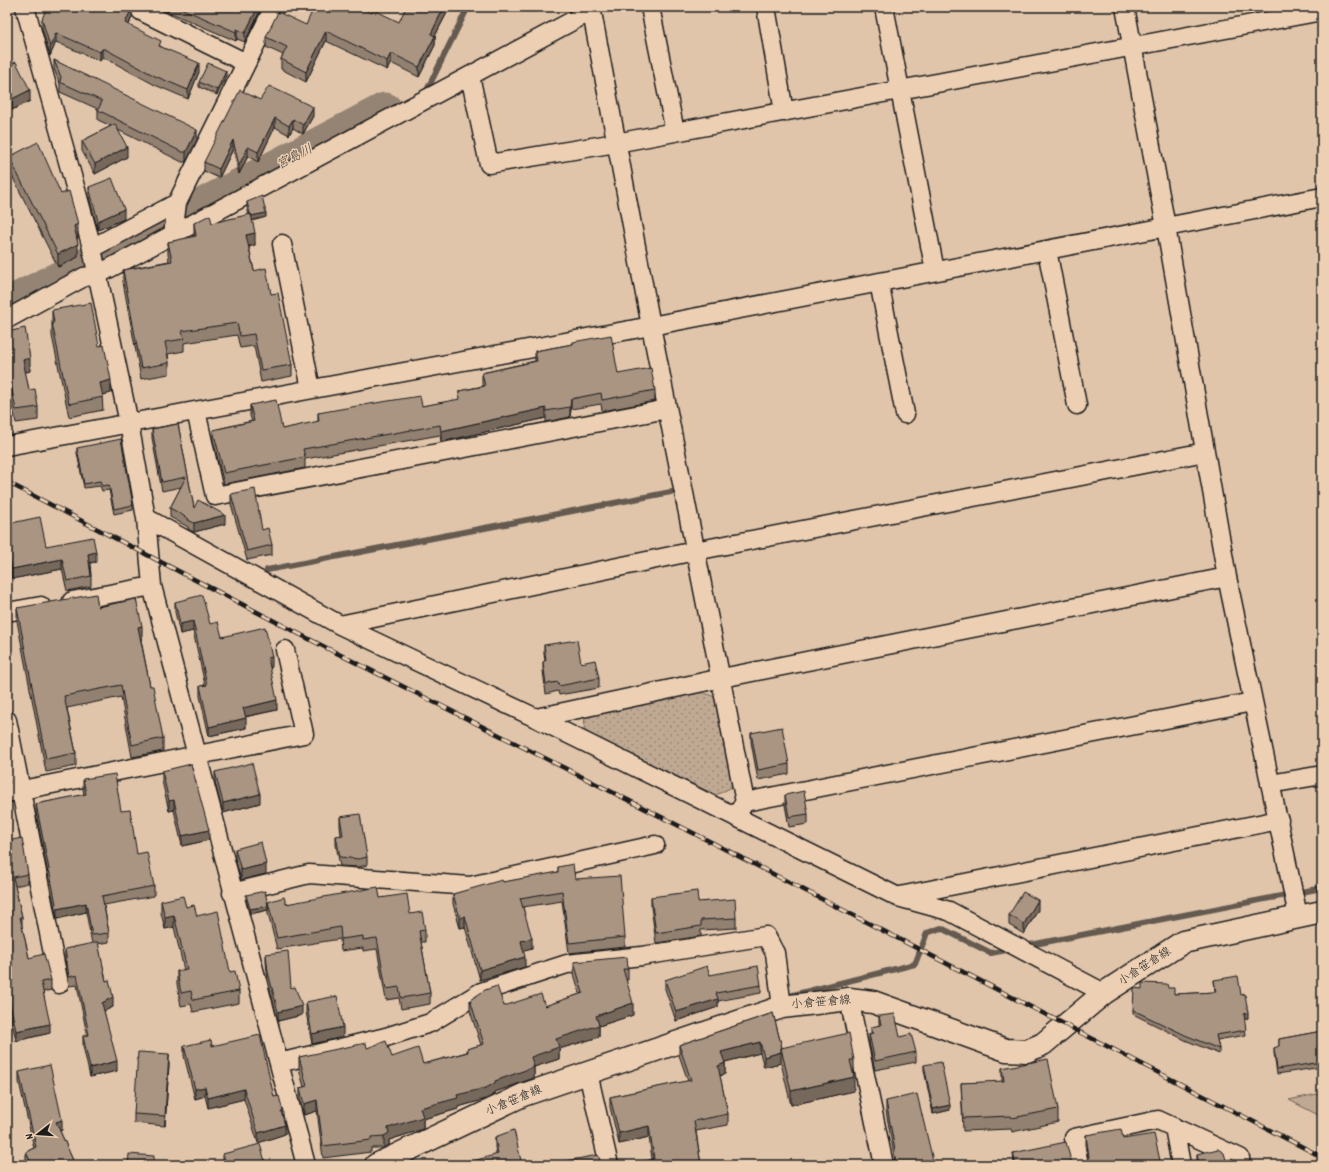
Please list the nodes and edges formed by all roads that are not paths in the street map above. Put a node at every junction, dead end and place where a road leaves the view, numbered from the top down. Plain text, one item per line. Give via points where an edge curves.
1 (25, 7) edge
2 (274, 7) edge
3 (650, 7) edge
4 (766, 7) edge
5 (884, 7) edge
6 (1125, 7) edge
7 (591, 9) edge
8 (141, 11) dead end
9 (1322, 11) edge
10 (1133, 47) junction
11 (246, 64) junction
12 (470, 76) junction
13 (900, 90) junction
14 (784, 112) junction
15 (675, 132) junction
16 (616, 143) junction
17 (1322, 197) edge
18 (177, 203) junction
19 (1166, 227) junction
20 (173, 235) junction
21 (282, 244) dead end
22 (92, 248) junction
23 (1047, 250) junction
24 (935, 271) junction
25 (97, 275) junction
26 (880, 282) junction
27 (7, 319) edge
28 (651, 326) junction
29 (311, 389) junction
30 (1077, 405) dead end
31 (667, 409) junction
32 (196, 411) junction
33 (905, 414) dead end
34 (129, 423) junction
35 (7, 446) edge
36 (1204, 452) junction
37 (146, 518) junction
38 (695, 551) junction
39 (1228, 577) junction
40 (152, 586) junction
41 (7, 612) edge
42 (340, 625) junction
43 (285, 650) dead end
44 (722, 678) junction
45 (1252, 702) junction
46 (536, 718) junction
47 (7, 720) edge
48 (195, 754) junction
49 (1322, 775) edge
50 (1270, 784) junction
51 (14, 792) edge
52 (740, 809) junction
53 (1279, 820) junction
54 (655, 845) dead end
55 (232, 893) junction
56 (898, 897) junction
57 (1322, 912) edge
58 (1298, 916) junction
59 (59, 984) dead end
60 (1104, 993) junction
61 (849, 999) junction
62 (782, 1007) junction
63 (279, 1063) junction
64 (588, 1073) junction
65 (1174, 1127) junction
66 (306, 1165) edge
67 (376, 1165) edge
68 (609, 1165) edge
69 (884, 1165) edge
70 (1079, 1165) edge
71 (1182, 1165) edge
72 (1241, 1165) edge

1 - 22 street
2 - 11 street
3 - 15 street
4 - 14 street
5 - 13 street
6 - 10 street
7 - 12 street
7 - 16 street
8 - 11 street
9 - 10 street
10 - 13 street
10 - 19 street
11 - 18 street
12 - 16 street via 490,164
12 - 20 street
13 - 14 street
13 - 24 street
14 - 15 street
15 - 16 street
16 - 28 street
17 - 19 street
18 - 20 street
18 - 22 street
19 - 23 street
19 - 36 street
20 - 25 street
21 - 29 street
22 - 25 street
23 - 24 street
23 - 30 street
24 - 26 street
25 - 27 street via 84,277
25 - 34 street
26 - 28 street
26 - 33 street
28 - 29 street
28 - 31 street
29 - 32 street
31 - 32 street via 215,496
31 - 38 street
32 - 34 street
34 - 35 street
34 - 37 street
36 - 38 street
36 - 39 street
37 - 40 street
37 - 42 street
38 - 42 street
38 - 44 street
39 - 44 street
39 - 45 street
40 - 41 street
40 - 48 street
42 - 46 street
43 - 48 street via 304,734
44 - 46 street
44 - 52 street
45 - 50 street
45 - 52 street
46 - 52 street
47 - 51 street
48 - 51 street
48 - 55 street
49 - 50 street
50 - 53 street
51 - 59 street
52 - 56 street
53 - 56 street
53 - 58 street
54 - 55 street via 470,886 309,874
55 - 63 street
56 - 60 street via 949,911
57 - 58 main road, 小倉笹倉線
58 - 60 main road, 小倉笹倉線 via 1183,942
60 - 61 main road, 小倉笹倉線 via 1044,1044 1027,1051 1006,1050 873,1002
61 - 62 main road, 小倉笹倉線
61 - 69 street
62 - 63 street via 775,953 766,936 642,956 567,964 481,992 430,1023 386,1037
62 - 64 main road, 小倉笹倉線
63 - 66 street
64 - 67 main road, 小倉笹倉線 via 522,1095
64 - 68 street
65 - 70 street via 1158,1120 1074,1138
65 - 71 street
65 - 72 street via 1240,1158

